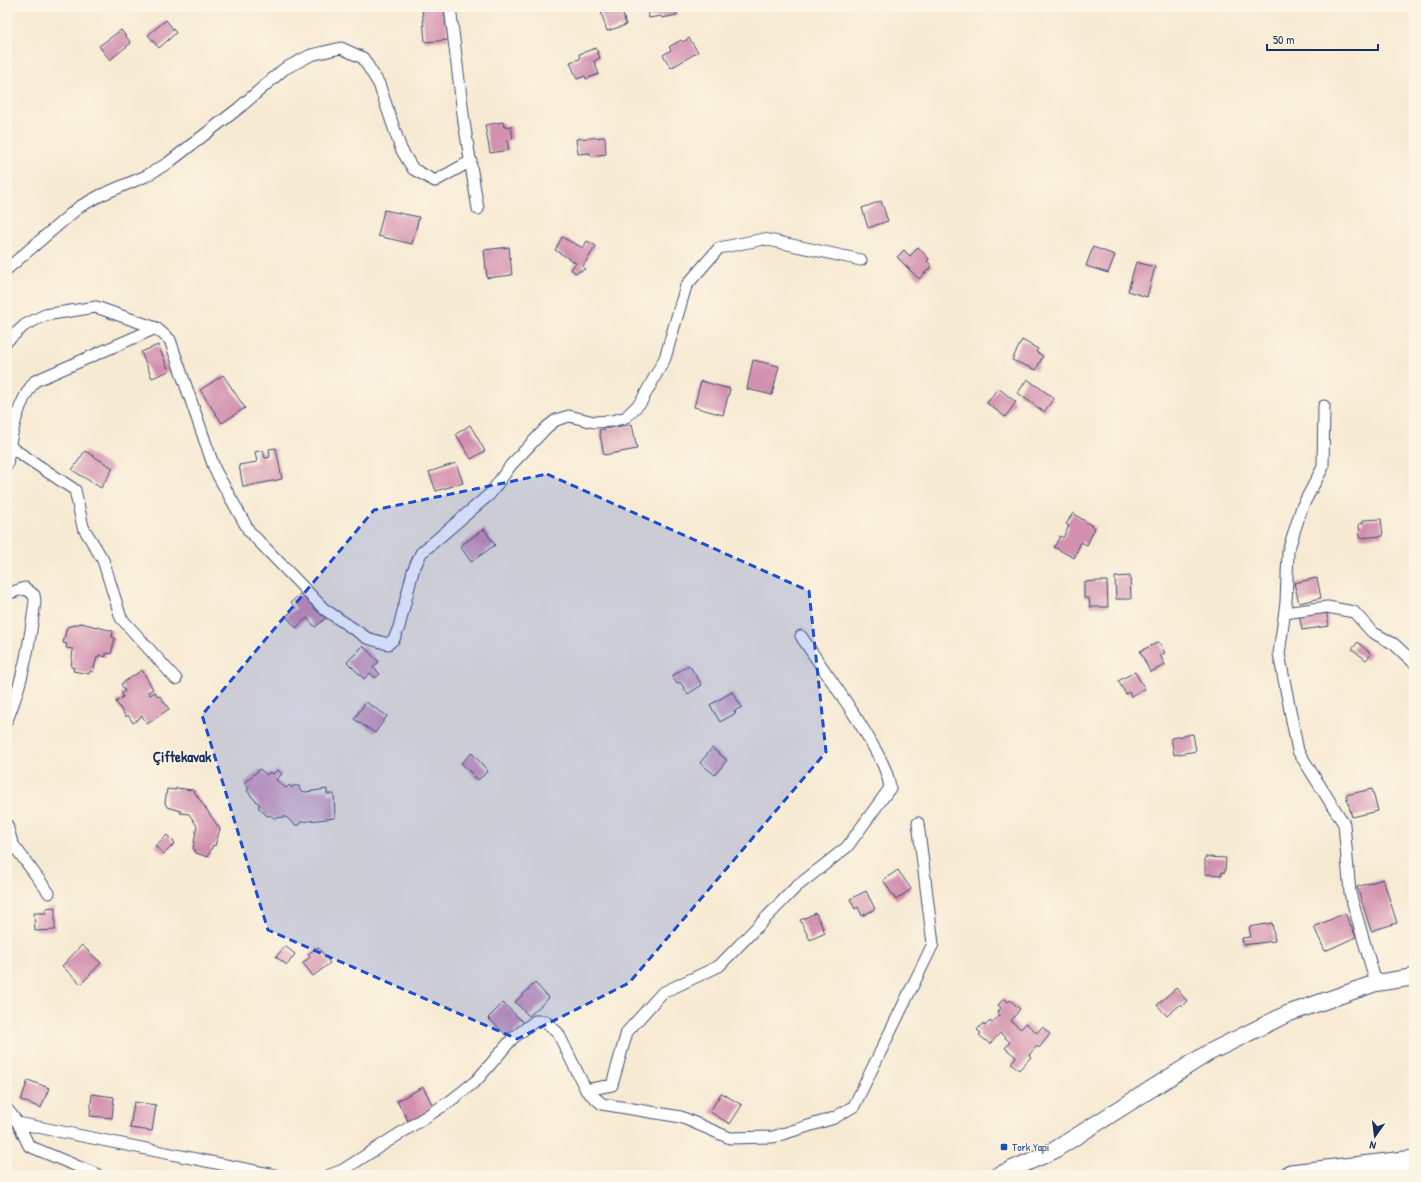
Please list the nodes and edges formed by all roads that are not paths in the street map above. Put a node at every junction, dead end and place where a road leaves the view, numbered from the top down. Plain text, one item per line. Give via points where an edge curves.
1 (450, 7) edge
2 (471, 161) junction
3 (478, 209) dead end
4 (861, 260) dead end
5 (7, 269) edge
6 (156, 328) junction
7 (7, 341) edge
8 (1324, 406) dead end
9 (9, 446) junction
10 (7, 465) edge
11 (7, 594) edge
12 (1284, 613) junction
13 (801, 636) dead end
14 (1412, 661) dead end
15 (176, 679) dead end
16 (7, 720) edge
17 (918, 823) dead end
18 (7, 825) edge
19 (10, 847) edge
20 (49, 893) dead end
21 (1414, 976) edge
22 (1376, 983) junction
23 (586, 1090) junction
24 (7, 1109) edge
25 (18, 1123) junction
26 (1414, 1160) edge
27 (98, 1175) edge
28 (275, 1175) edge
29 (330, 1175) edge
30 (999, 1175) edge
31 (1291, 1175) edge

1 - 2 street
2 - 3 street
2 - 5 street via 435,181 413,169 401,149 379,84 363,58 341,48 334,49 311,55 284,69 239,108 168,162 146,176 79,207
4 - 6 street via 764,239 718,248 686,286 666,358 641,402 626,417 612,421 594,422 569,416 556,420 547,427 511,465 490,494 422,553 413,571 399,628 394,639 388,644 366,638 324,609 249,531 215,470 170,340
6 - 7 street via 96,307 45,315 25,325
6 - 9 street via 35,381 26,393
8 - 12 street via 1323,467 1302,507 1288,551
9 - 10 street
9 - 15 street via 75,490 83,527 103,560 122,618
11 - 16 street via 25,588 34,595 35,601 26,660
12 - 14 street via 1327,607 1354,612 1372,632 1394,644
12 - 22 street via 1279,654 1298,751 1344,824 1350,893
13 - 23 street via 857,716 888,775 890,788 847,848 796,887 719,966 662,993 627,1032 612,1084
17 - 23 street via 933,944 854,1106 834,1118 774,1137 730,1138 681,1117 602,1104
18 - 19 street
19 - 20 street
21 - 22 street
22 - 30 street via 1287,1014 1208,1053 1053,1152
23 - 29 street via 558,1033 546,1021 535,1021 512,1039 477,1080 449,1102 343,1170
24 - 25 street
25 - 27 street via 29,1146
25 - 28 street
26 - 31 highway

